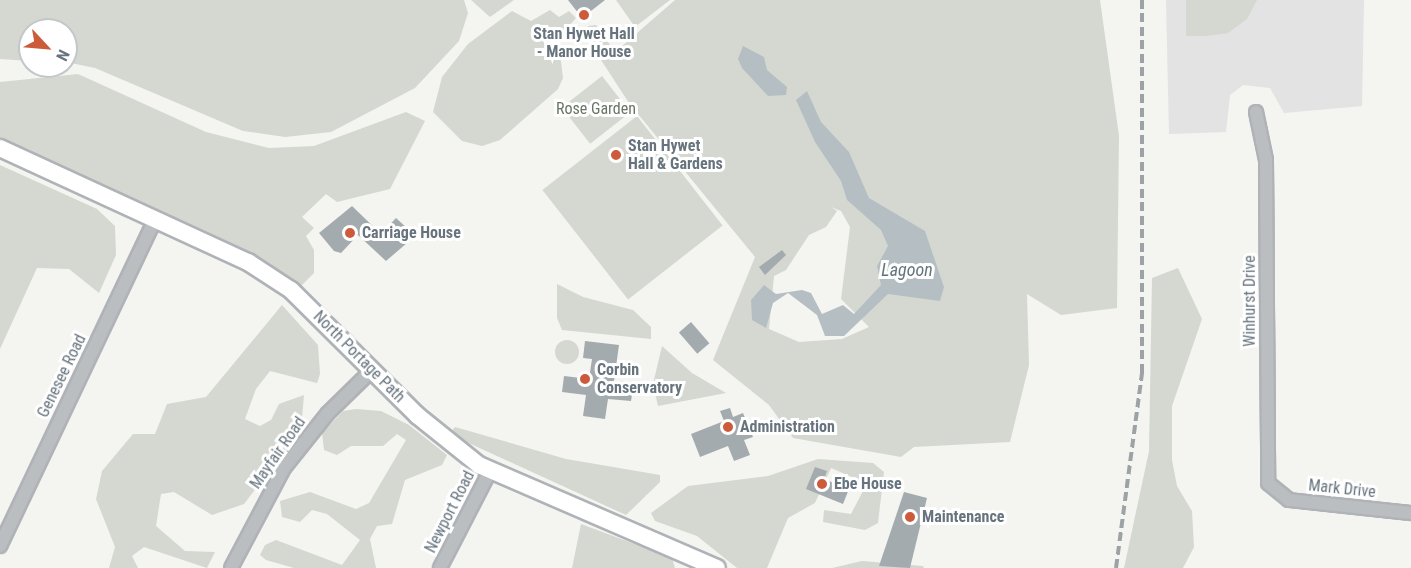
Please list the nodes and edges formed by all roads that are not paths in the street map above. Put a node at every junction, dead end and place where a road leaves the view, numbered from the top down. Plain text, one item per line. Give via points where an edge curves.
1 (1256, 112) dead end
2 (0, 148) edge
3 (155, 220) junction
4 (371, 371) junction
5 (490, 471) junction
6 (1272, 490) joint
7 (1411, 513) edge
8 (0, 546) edge
9 (231, 568) edge
10 (440, 568) edge
11 (717, 568) edge

1 - 6 street, Winhurst Drive via 1266,160
2 - 3 main road, North Portage Path
3 - 4 main road, North Portage Path via 248,262 291,290
3 - 8 street, Genesee Road
4 - 5 main road, North Portage Path via 442,437
4 - 9 street, Mayfair Road via 328,413 285,468
5 - 10 street, Newport Road
5 - 11 main road, North Portage Path
6 - 7 street, Mark Drive via 1289,500

